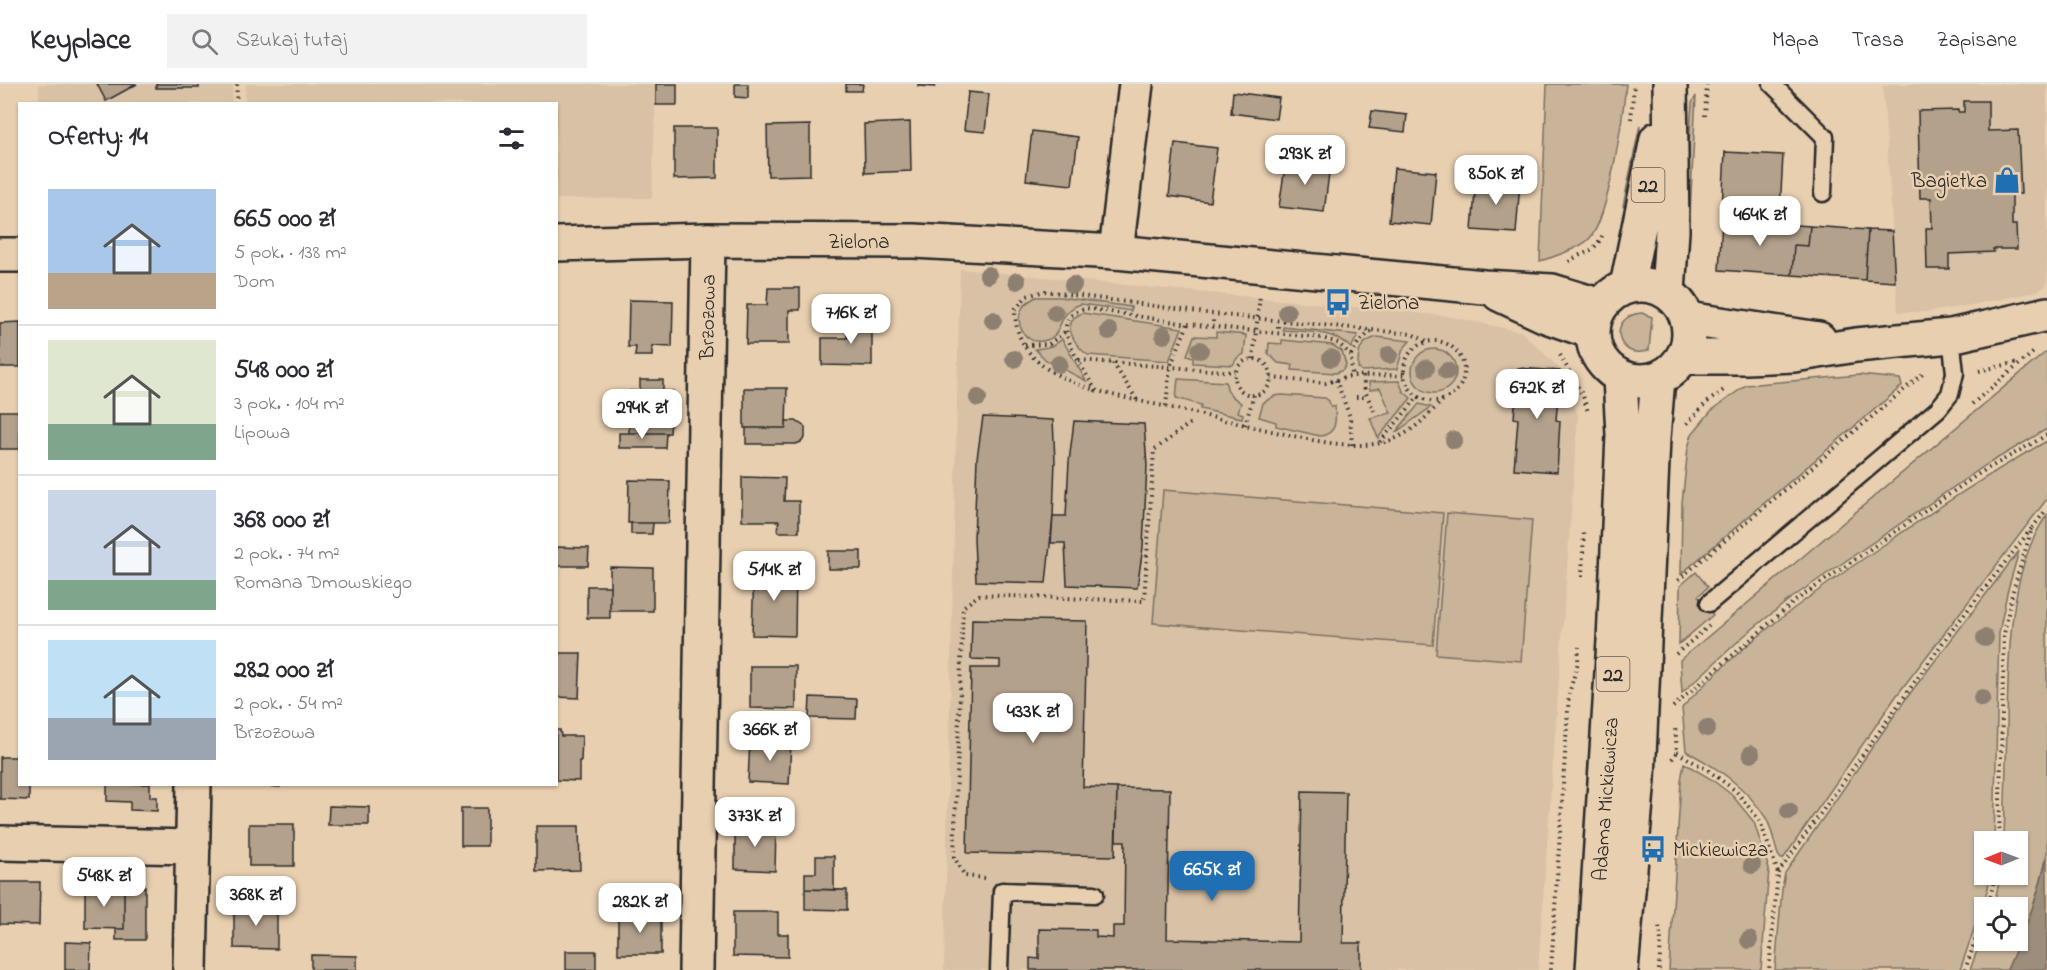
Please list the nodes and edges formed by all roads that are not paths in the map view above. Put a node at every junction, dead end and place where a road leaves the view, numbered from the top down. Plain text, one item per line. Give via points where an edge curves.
1 (1136, 84) edge
2 (1668, 84) edge
3 (1772, 84) edge
4 (1824, 194) dead end
5 (558, 244) edge
6 (1116, 252) junction
7 (708, 253) junction
8 (0, 255) edge
9 (18, 255) edge
10 (1627, 286) junction
11 (1668, 292) junction
12 (2047, 314) edge
13 (1597, 319) junction
14 (1688, 319) junction
15 (1951, 336) junction
16 (1856, 345) junction
17 (1683, 357) junction
18 (1620, 377) junction
19 (1658, 378) junction
20 (1709, 603) dead end
21 (194, 786) edge
22 (0, 843) edge
23 (193, 847) junction
24 (1095, 894) dead end
25 (190, 970) edge
26 (696, 970) edge
27 (999, 970) edge
28 (1593, 970) edge
29 (1621, 970) edge

1 - 6 street
2 - 10 street, 22
2 - 11 street, 22 via 1672,231
3 - 4 lane via 1825,137
5 - 7 street, Zielona
6 - 7 street, Zielona via 914,241
6 - 13 street, Zielona via 1484,287
7 - 26 street, Brzozowa
8 - 9 street
10 - 11 street via 1648,285
10 - 13 street via 1612,294
11 - 14 street
12 - 15 street
13 - 18 street via 1596,350 1605,366
14 - 16 street
14 - 17 street via 1690,339
15 - 16 street
15 - 20 lane via 1955,373 1950,394 1938,409
16 - 17 street via 1794,355
17 - 19 street
18 - 19 street via 1639,382
18 - 28 street, Adama Mickiewicza / 22 via 1623,435 1614,641
19 - 29 street, Adama Mickiewicza / 22 via 1638,779
21 - 23 street
22 - 23 street
23 - 25 street
24 - 27 lane via 1002,891

